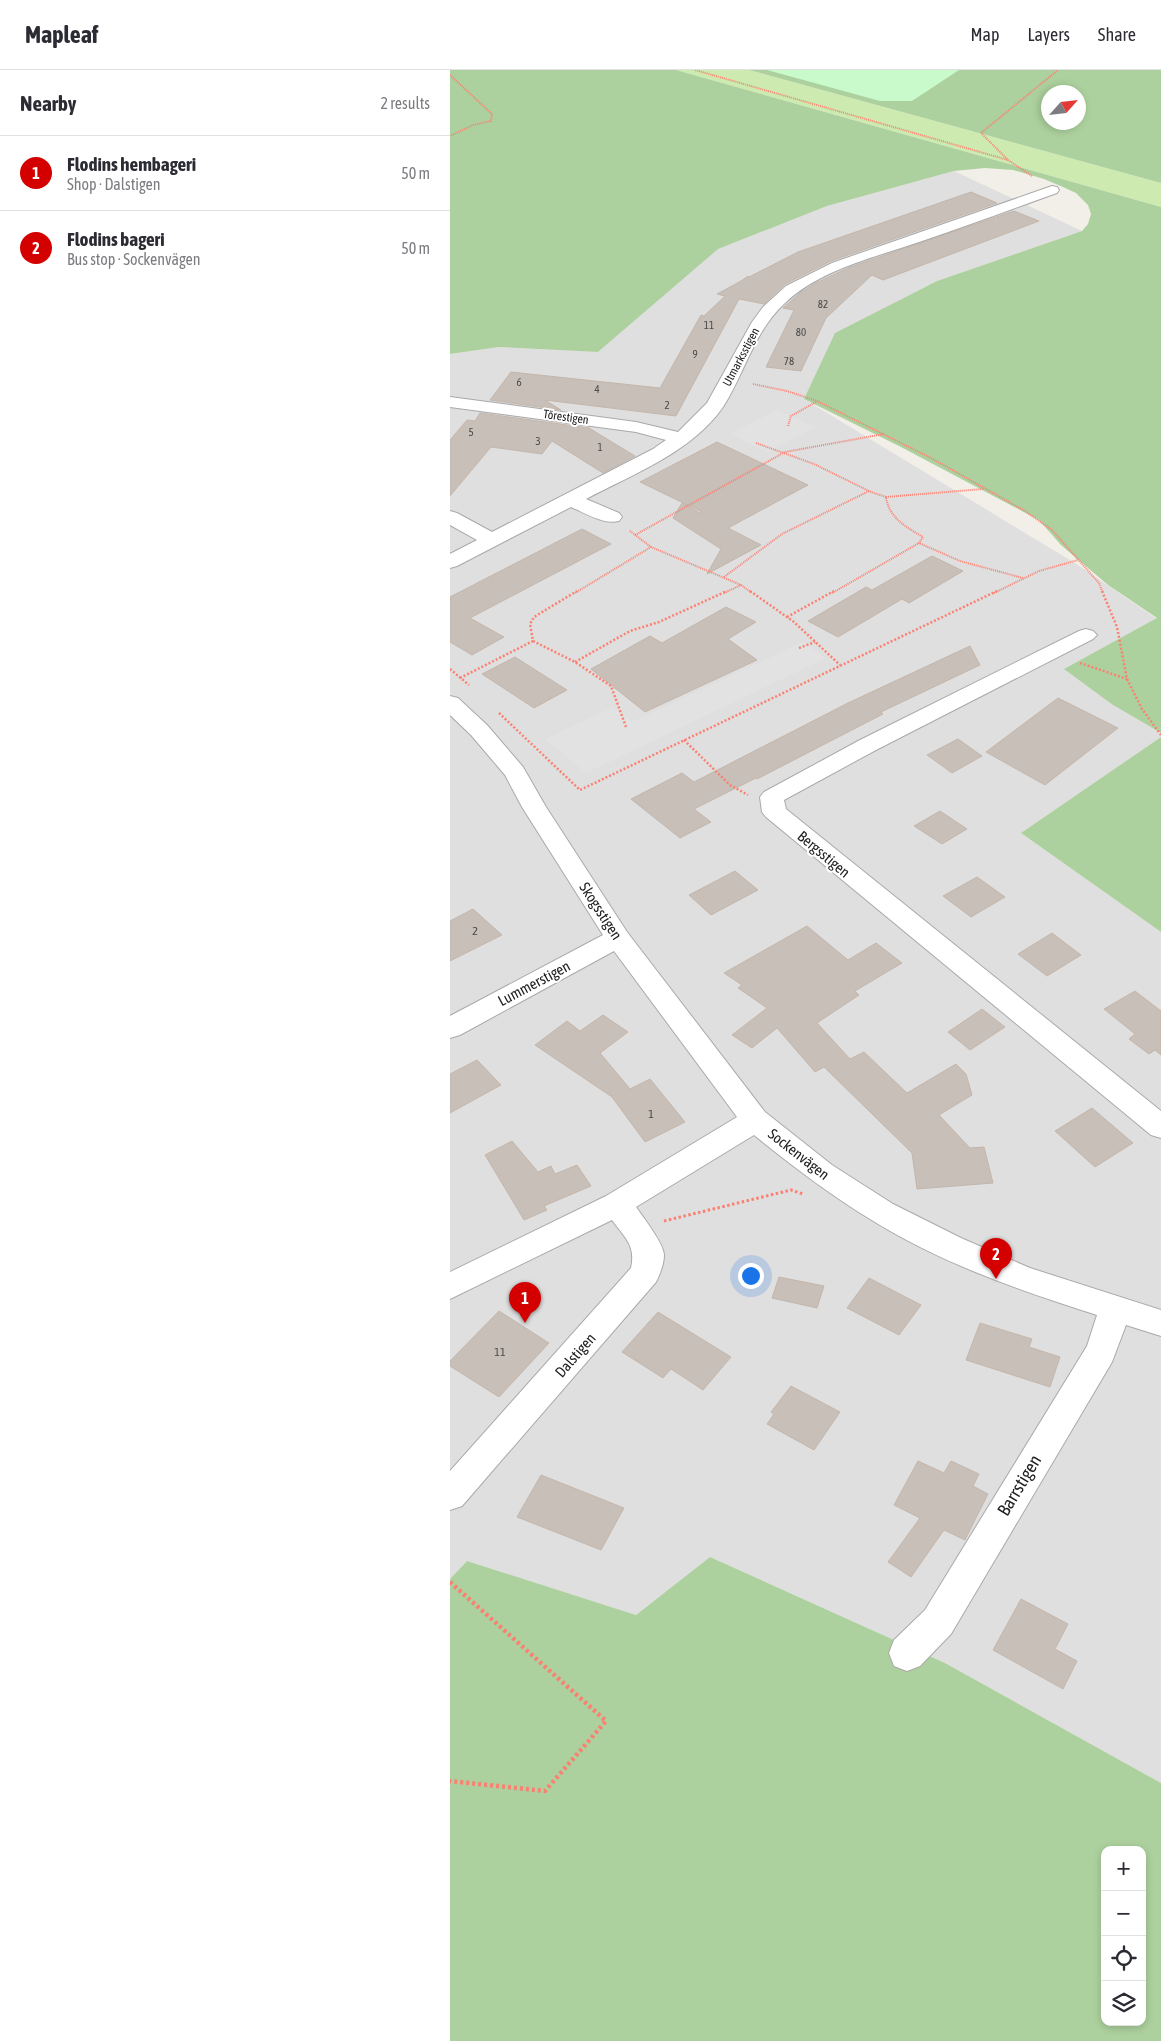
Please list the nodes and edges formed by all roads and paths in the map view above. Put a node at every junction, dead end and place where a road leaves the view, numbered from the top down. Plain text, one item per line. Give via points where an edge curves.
1 (695, 70) edge
2 (1058, 70) edge
3 (450, 75) edge
4 (450, 136) edge
5 (1008, 160) junction
6 (1052, 190) joint
7 (729, 379) junction
8 (816, 401) junction
9 (450, 402) edge
10 (788, 426) dead end
11 (884, 434) junction
12 (681, 438) junction
13 (756, 442) dead end
14 (785, 452) junction
15 (983, 489) junction
16 (869, 491) junction
17 (886, 497) junction
18 (572, 500) junction
19 (612, 517) joint
20 (450, 518) edge
21 (635, 535) junction
22 (492, 540) junction
23 (919, 543) junction
24 (651, 547) junction
25 (1078, 560) junction
26 (450, 562) edge
27 (724, 577) junction
28 (1025, 578) junction
29 (741, 585) junction
30 (786, 617) junction
31 (1086, 635) dead end
32 (533, 641) junction
33 (815, 642) junction
34 (799, 648) dead end
35 (1049, 653) junction
36 (575, 662) junction
37 (840, 665) junction
38 (450, 669) edge
39 (460, 678) junction
40 (1126, 679) junction
41 (473, 689) dead end
42 (450, 703) edge
43 (494, 707) dead end
44 (626, 727) dead end
45 (1161, 735) edge
46 (684, 740) junction
47 (774, 812) junction
48 (618, 938) junction
49 (450, 1028) edge
50 (755, 1120) junction
51 (1161, 1128) edge
52 (808, 1196) dead end
53 (625, 1216) junction
54 (450, 1286) edge
55 (1114, 1308) junction
56 (1161, 1323) edge
57 (450, 1495) edge
58 (450, 1582) edge
59 (907, 1653) dead end
60 (450, 1781) edge

1 - 5 path
2 - 5 path via 981,133
3 - 4 path via 492,114 491,121
5 - 6 path
6 - 7 street, Utmarksstigen via 822,273 767,312 750,335
7 - 8 path
7 - 12 street, Utmarksstigen via 704,420
8 - 10 path via 791,416
8 - 11 path
9 - 12 street, Törestigen via 636,427
11 - 14 path
11 - 15 path
12 - 18 street, Utmarksstigen via 660,453
13 - 14 path
14 - 16 path
14 - 21 path
15 - 17 path
15 - 25 path via 1025,511 1052,530
16 - 17 path
16 - 27 path via 782,534
17 - 23 path via 886,505 900,524 923,537
18 - 19 street
18 - 22 street, Utmarksstigen
19 - 21 path
20 - 22 street
21 - 24 path
22 - 26 street, Utmarksstigen
23 - 28 path via 960,562
23 - 30 path
24 - 27 path
24 - 32 path via 534,617 530,624
25 - 28 path
25 - 40 path via 1099,583 1117,627
27 - 29 path
28 - 37 path
29 - 30 path
29 - 36 path via 659,622 630,631
30 - 33 path
31 - 35 street
32 - 36 path
32 - 39 path
33 - 34 path
33 - 37 path
35 - 40 path
35 - 47 street via 772,797
36 - 44 path via 611,686
37 - 46 path
38 - 39 path
39 - 41 path
40 - 45 path
42 - 48 street, Skogsstigen via 479,730 515,772
43 - 46 path via 580,790
46 - 47 path via 730,784
47 - 51 street, Bergsstigen
48 - 49 street, Lummerstigen
48 - 50 street, Skogsstigen
50 - 53 street, Sockenvägen
50 - 55 street, Sockenvägen via 822,1173 882,1212 1021,1278
52 - 53 path via 792,1190
53 - 54 street, Sockenvägen
53 - 57 street, Dalstigen via 649,1254 645,1274
55 - 56 street, Sockenvägen
55 - 59 street, Barrstigen via 1101,1352 938,1622
58 - 60 path via 606,1721 545,1791

